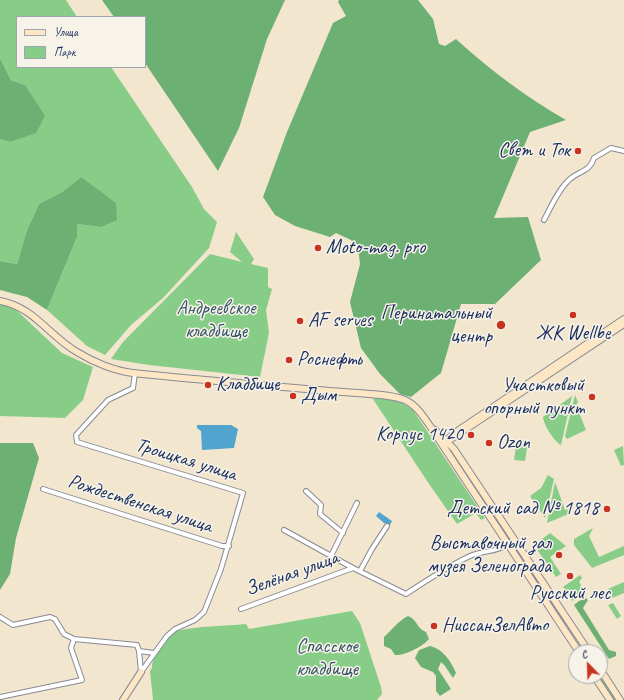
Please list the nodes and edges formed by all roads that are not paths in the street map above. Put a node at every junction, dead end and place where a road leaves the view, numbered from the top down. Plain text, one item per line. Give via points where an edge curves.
1 (624, 151) edge
2 (544, 220) dead end
3 (0, 301) edge
4 (624, 319) edge
5 (624, 324) edge
6 (136, 373) junction
7 (430, 426) junction
8 (438, 433) junction
9 (456, 434) junction
10 (444, 443) junction
11 (454, 449) junction
12 (43, 489) dead end
13 (306, 491) dead end
14 (357, 503) dead end
15 (387, 526) dead end
16 (284, 530) dead end
17 (343, 533) junction
18 (508, 544) junction
19 (229, 546) junction
20 (332, 556) junction
21 (532, 567) junction
22 (353, 568) junction
23 (360, 571) junction
24 (525, 571) junction
25 (241, 609) dead end
26 (0, 617) edge
27 (568, 621) junction
28 (561, 625) junction
29 (74, 639) junction
30 (573, 644) edge
31 (584, 644) edge
32 (139, 651) junction
33 (154, 654) junction
34 (142, 672) junction
35 (608, 681) edge
36 (599, 684) edge
37 (0, 697) edge
38 (123, 700) edge
39 (610, 700) edge
40 (620, 700) edge

1 - 2 street via 611,148 594,158 592,165 570,179
3 - 6 main road via 23,308 76,352 118,370
4 - 9 main road
5 - 9 main road
6 - 7 main road via 397,398 412,405
6 - 19 street, Троицкая улица via 133,388 108,400 76,436 77,442 243,493
7 - 8 main road
7 - 10 main road
8 - 9 main road
8 - 10 main road
9 - 10 main road
9 - 11 main road
10 - 11 main road
10 - 18 main road
11 - 21 main road
12 - 19 street, Рождественская улица via 222,546
13 - 17 street via 321,505 320,514
14 - 17 street
15 - 23 street
16 - 20 street
17 - 20 street
18 - 23 street via 490,552 472,555 440,571 406,594
18 - 24 main road
19 - 33 street, Троицкая улица via 204,612 195,620 175,629
20 - 22 street
21 - 24 street
21 - 27 main road
22 - 23 street
22 - 25 street, Зелёная улица
24 - 28 main road
26 - 29 street via 13,625 50,617 55,619 64,634
27 - 28 street
27 - 31 main road
28 - 30 main road
29 - 32 street via 137,644
29 - 37 street via 71,648 82,680
32 - 33 street
32 - 34 street
33 - 34 street, Троицкая улица
34 - 38 main road
35 - 40 main road
36 - 39 main road

